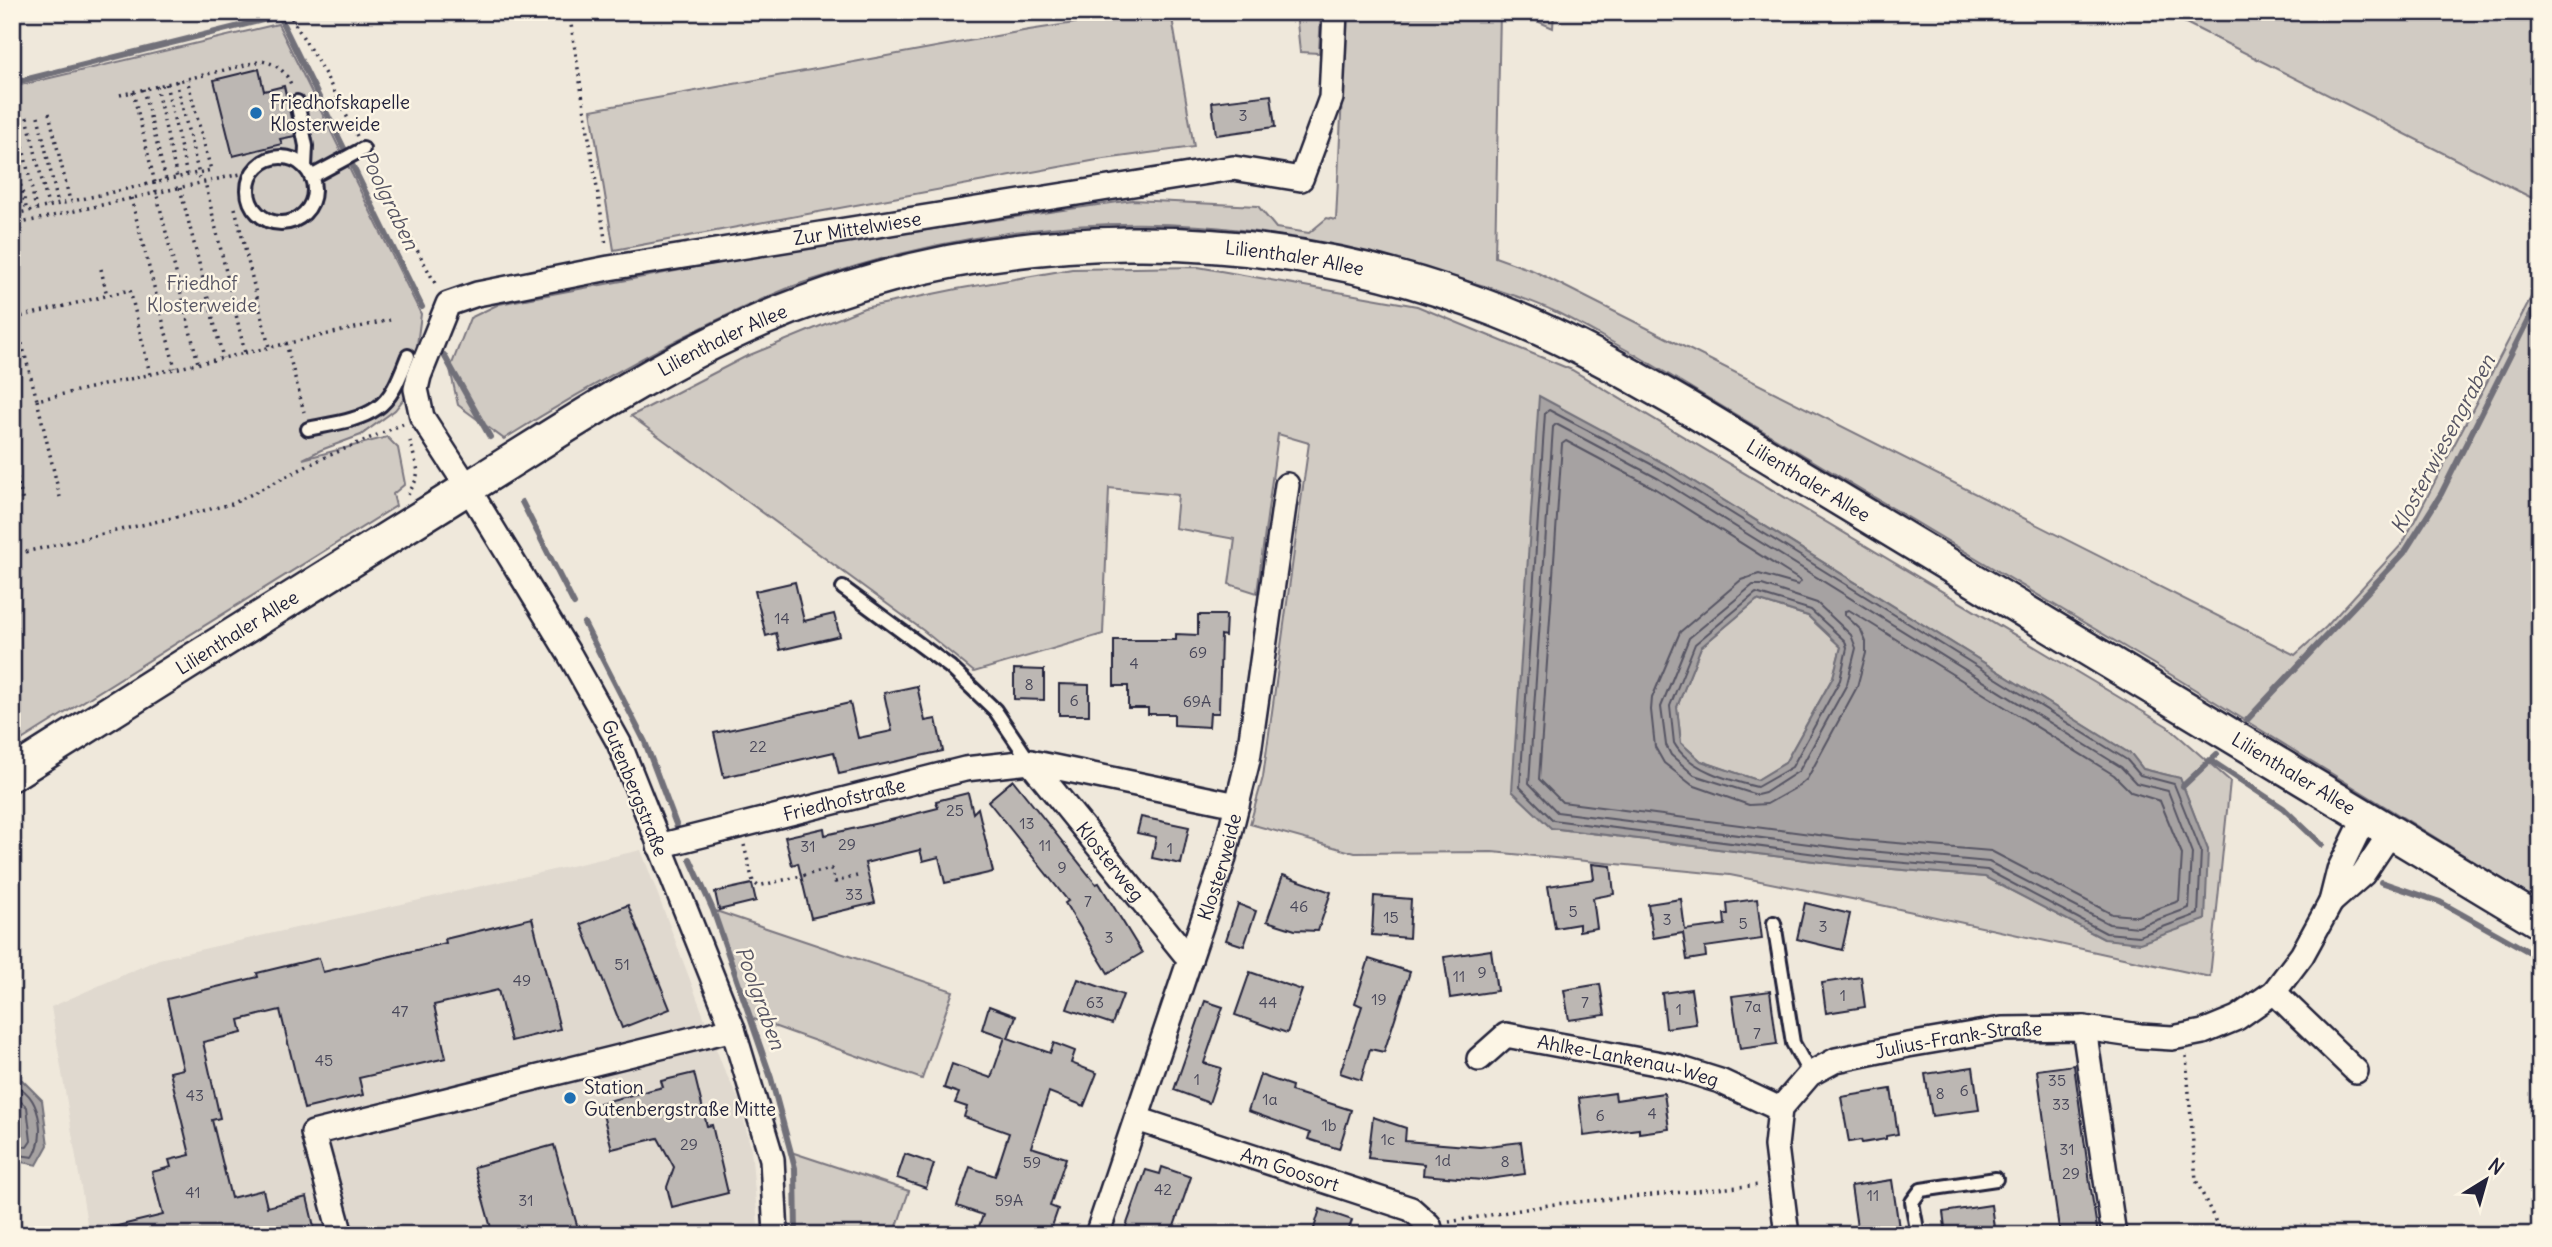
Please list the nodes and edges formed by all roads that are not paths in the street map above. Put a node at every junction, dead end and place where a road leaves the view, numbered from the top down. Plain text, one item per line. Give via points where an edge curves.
1 (1335, 12) edge
2 (297, 102) road end
3 (360, 150) dead end
4 (308, 172) junction
5 (408, 356) dead end
6 (308, 429) road end
7 (1287, 485) dead end
8 (468, 488) junction
9 (843, 588) dead end
10 (1030, 762) junction
11 (12, 774) edge
12 (1237, 805) junction
13 (2378, 825) junction
14 (659, 846) junction
15 (2540, 922) edge
16 (1774, 923) dead end
17 (1190, 960) junction
18 (2274, 992) junction
19 (2084, 1028) junction
20 (733, 1029) junction
21 (1479, 1059) dead end
22 (2356, 1071) dead end
23 (1810, 1074) junction
24 (1780, 1109) junction
25 (1137, 1119) junction
26 (1996, 1179) dead end
27 (1431, 1230) edge
28 (341, 1235) edge
29 (776, 1235) edge
30 (1097, 1235) edge
31 (1787, 1235) edge
32 (1917, 1235) edge
33 (2114, 1235) edge

1 - 8 street, Zur Mittelwiese via 1332,98 1301,178 1233,168 609,268 447,304 416,389 422,417
2 - 4 lane
3 - 4 lane
4 - 4 lane via 313,198 309,209 292,222 270,222 253,208 248,187 265,160 286,157
5 - 6 lane via 379,408
7 - 12 street, Klosterweide via 1248,760
8 - 11 main road, Lilienthaler Allee
8 - 13 main road, Lilienthaler Allee via 592,410 708,345 788,309 888,276 988,255 1106,244 1203,245 1315,259 1454,295 1543,330 1615,367
8 - 14 street, Gutenbergstraße via 598,702
9 - 10 lane via 950,667 995,710
10 - 12 street, Friedhofstraße
10 - 14 street, Friedhofstraße via 965,769
10 - 17 street, Klosterweg
12 - 17 street, Klosterweide
13 - 15 main road, Lilienthaler Allee
13 - 18 street, Julius-Frank-Straße via 2339,870 2331,902 2302,955
14 - 20 street, Gutenbergstraße
16 - 23 lane via 1793,1042
17 - 25 street, Klosterweide
18 - 19 street, Julius-Frank-Straße via 2237,1018 2184,1037
18 - 22 street
19 - 23 street, Julius-Frank-Straße via 2001,1030 1921,1042 1836,1060
19 - 33 street
20 - 28 street via 313,1133
20 - 29 street, Gutenbergstraße via 772,1159
21 - 24 street, Ahlke-Lankenau-Weg via 1506,1035 1672,1066 1720,1081
23 - 24 street, Julius-Frank-Straße
24 - 31 street via 1776,1146
25 - 27 street, Am Goosort via 1411,1209
25 - 30 street, Klosterweide
26 - 32 lane via 1921,1190 1912,1202

